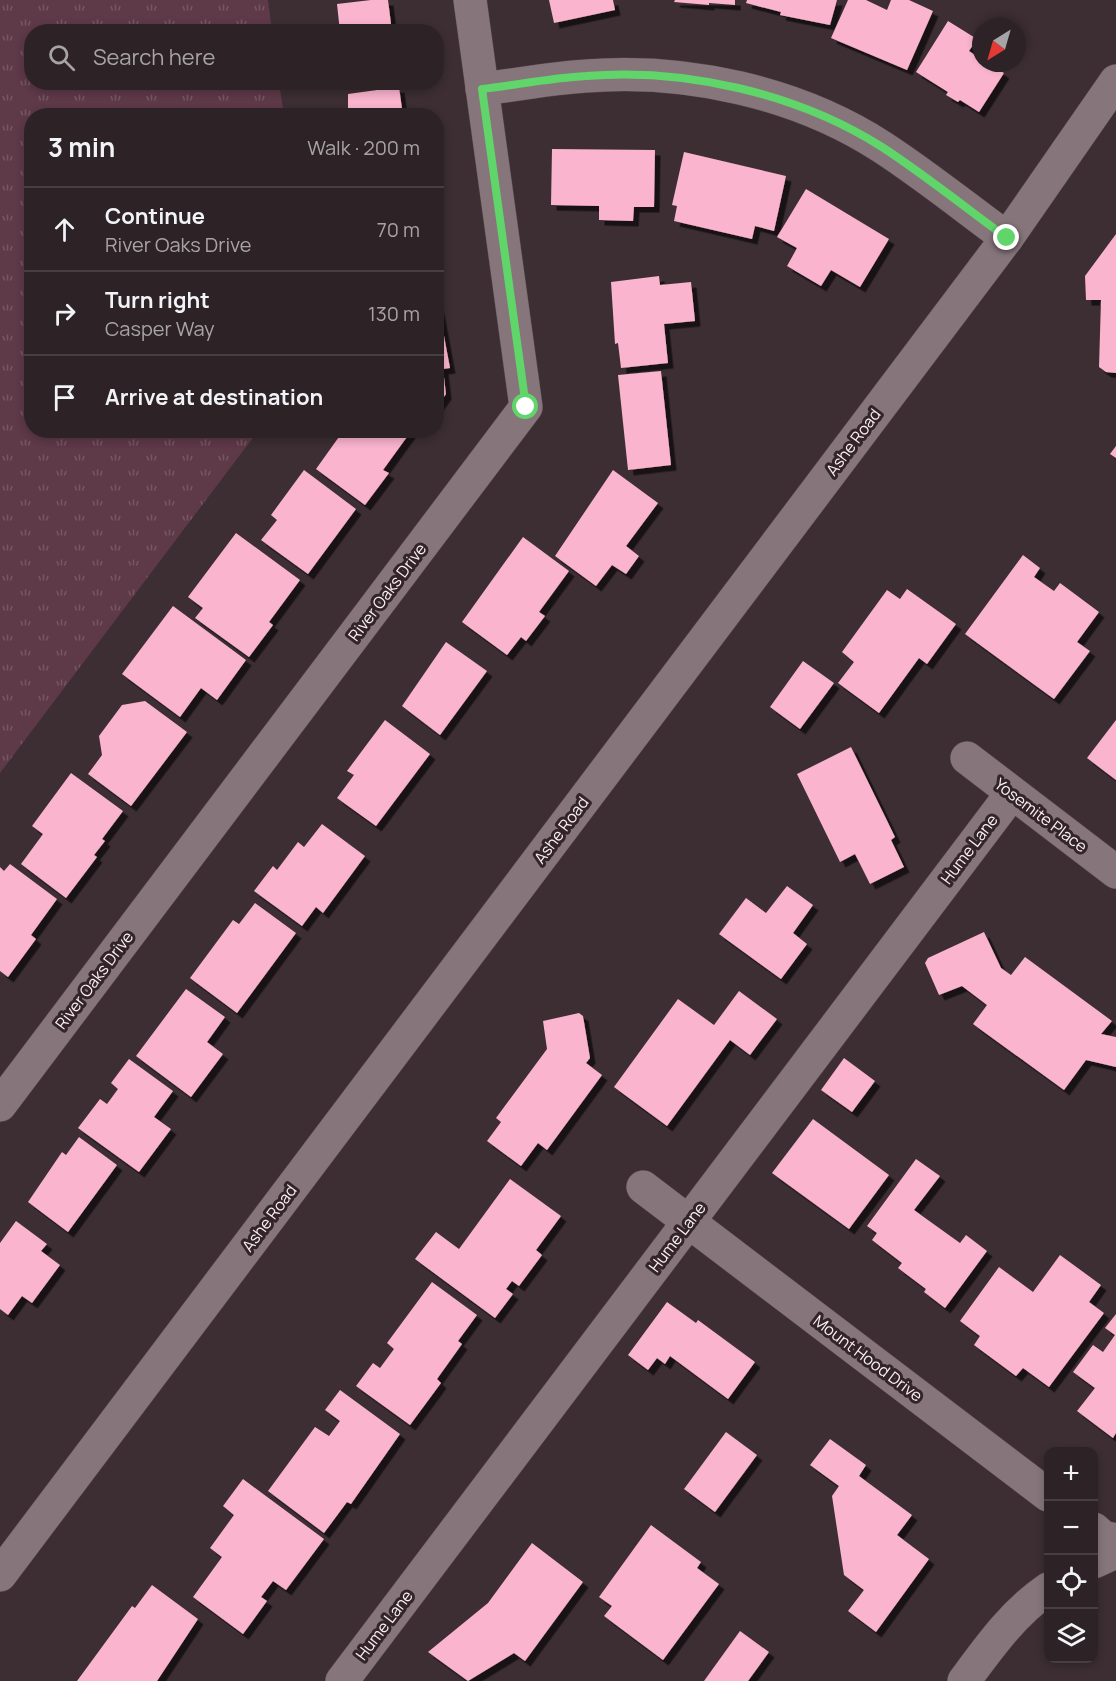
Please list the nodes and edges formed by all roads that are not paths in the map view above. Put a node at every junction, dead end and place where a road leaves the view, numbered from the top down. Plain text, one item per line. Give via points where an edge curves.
1 (470, 0) edge
2 (1116, 81) edge
3 (482, 89) junction
4 (1007, 238) junction
5 (967, 758) dead end
6 (1012, 793) junction
7 (1116, 872) edge
8 (0, 1105) edge
9 (643, 1187) dead end
10 (688, 1222) junction
11 (1044, 1492) edge
12 (1098, 1533) edge
13 (1116, 1540) edge
14 (1116, 1552) edge
15 (1098, 1560) edge
16 (0, 1575) edge
17 (1044, 1592) edge
18 (342, 1681) edge
19 (964, 1681) edge

1 - 3 street, River Oaks Drive
2 - 4 street, Ashe Road
3 - 4 street via 586,76 648,75 709,82 769,96 826,118 881,146
3 - 8 street, River Oaks Drive via 526,407
4 - 16 street, Ashe Road
5 - 6 street, Yosemite Place
6 - 7 street, Yosemite Place
6 - 10 street, Hume Lane
9 - 10 street, Mount Hood Drive
10 - 11 street, Mount Hood Drive
10 - 18 street, Hume Lane
12 - 13 street
14 - 15 street
17 - 19 street via 1002,1630

